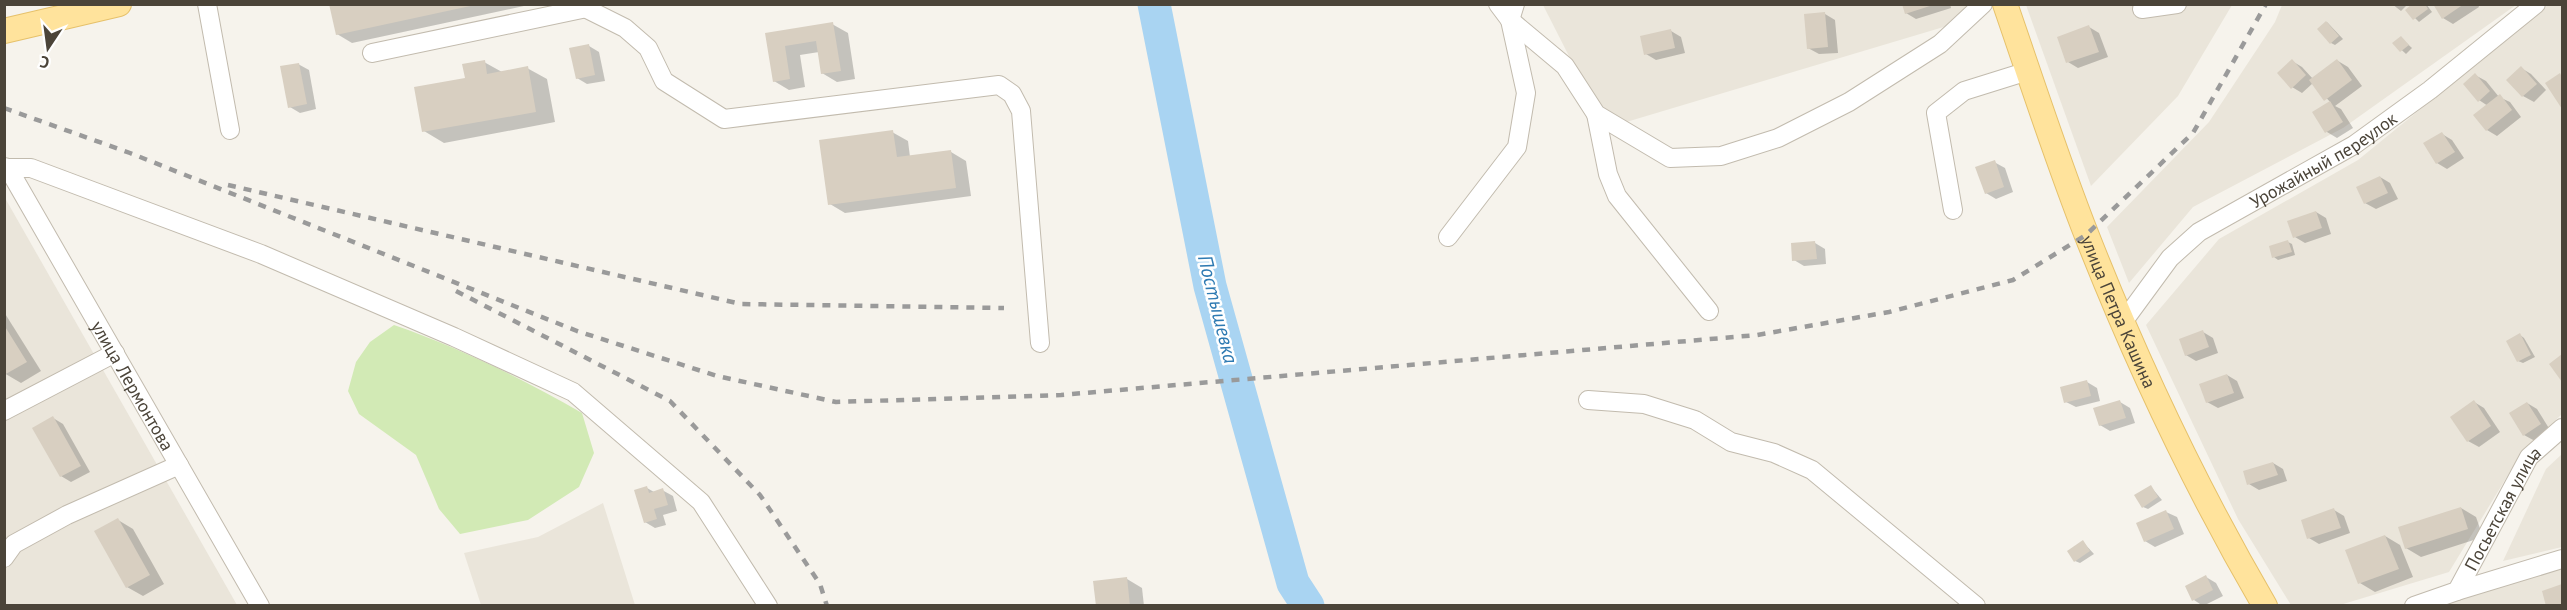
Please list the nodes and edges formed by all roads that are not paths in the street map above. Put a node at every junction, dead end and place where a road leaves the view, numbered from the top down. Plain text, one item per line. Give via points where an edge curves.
1 (119, 4) edge
2 (207, 4) edge
3 (1498, 4) edge
4 (1983, 4) edge
5 (2005, 4) edge
6 (2177, 4) edge
7 (2536, 4) edge
8 (580, 7) edge
9 (2142, 9) dead end
10 (1512, 12) edge
11 (4, 31) edge
12 (372, 53) dead end
13 (2028, 71) junction
14 (1596, 114) junction
15 (230, 130) dead end
16 (6, 167) edge
17 (1953, 210) dead end
18 (1448, 237) dead end
19 (1709, 311) dead end
20 (2123, 322) junction
21 (1040, 343) dead end
22 (115, 353) junction
23 (1588, 400) dead end
24 (4, 411) edge
25 (2562, 428) edge
26 (179, 465) junction
27 (8, 544) edge
28 (2562, 559) edge
29 (2457, 591) junction
30 (260, 606) edge
31 (768, 606) edge
32 (1976, 606) edge
33 (2265, 606) edge
34 (2414, 606) edge

1 - 11 main road
2 - 15 street
3 - 10 street
4 - 14 street via 1940,44 1849,102 1778,138 1720,156 1670,158
5 - 13 main road, улица Петра Кашина
6 - 9 street
7 - 20 street, Урожайный переулок via 2430,90 2354,145 2199,232 2170,258
8 - 12 street
8 - 21 street via 625,28 648,48 664,81 724,119 999,85 1012,94 1021,111
10 - 14 street via 1566,66
10 - 18 street via 1526,93 1517,147
13 - 17 street via 1964,92 1935,113
13 - 20 main road, улица Петра Кашина via 2086,235
14 - 19 street via 1608,174 1617,196
16 - 22 street, улица Лермонтова
16 - 31 street via 31,168 261,255 573,392 700,502
20 - 33 main road, улица Петра Кашина via 2220,529
22 - 24 street
22 - 26 street, улица Лермонтова
23 - 32 street via 1644,404 1695,420 1731,442 1774,453 1812,470
25 - 29 street, Посьетская улица via 2529,457
26 - 27 street
26 - 30 street, улица Лермонтова
28 - 29 street
29 - 34 street, Посьетская улица

